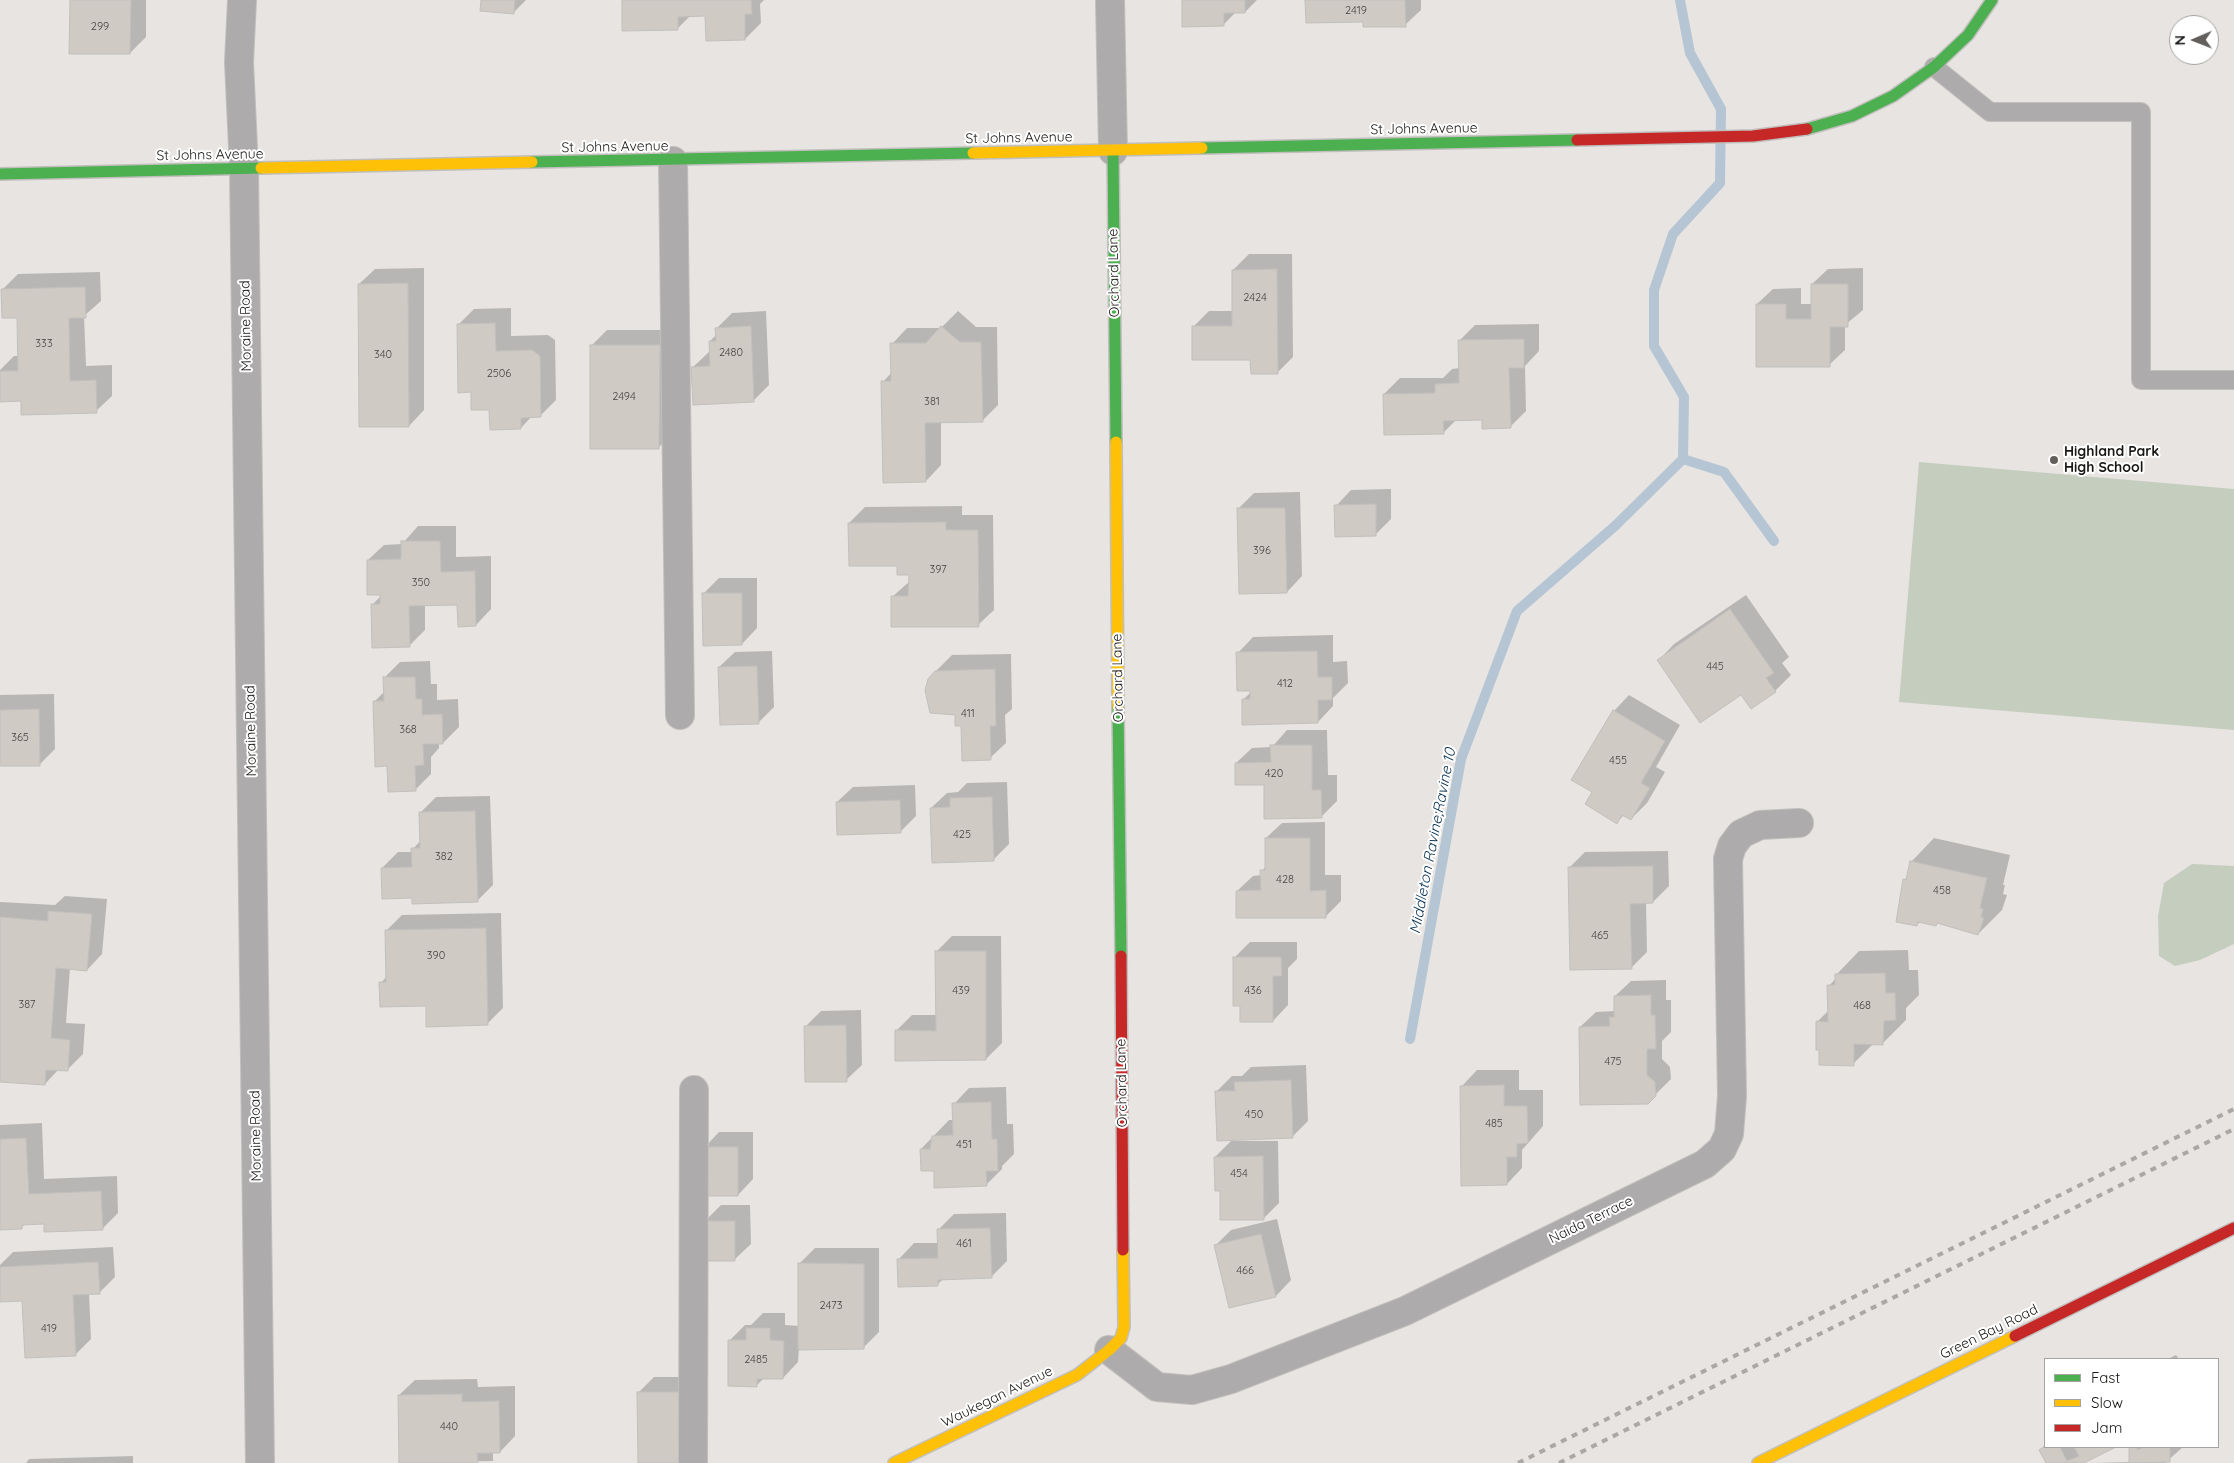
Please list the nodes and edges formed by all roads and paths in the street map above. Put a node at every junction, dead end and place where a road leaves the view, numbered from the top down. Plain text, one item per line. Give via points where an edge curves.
1 (242, 0) edge
2 (1110, 0) edge
3 (1992, 0) edge
4 (1934, 67) junction
5 (1113, 151) junction
6 (673, 161) junction
7 (244, 169) junction
8 (0, 174) edge
9 (2234, 380) edge
10 (680, 715) dead end
11 (1799, 823) dead end
12 (694, 1090) dead end
13 (2234, 1228) edge
14 (1110, 1350) junction
15 (260, 1463) edge
16 (693, 1463) edge
17 (894, 1463) edge
18 (1758, 1463) edge

1 - 7 street, Moraine Road via 239,62
2 - 5 street, Orchard Lane
3 - 4 street, St Johns Avenue via 1968,34
4 - 5 street, St Johns Avenue via 1893,96 1852,116 1804,130 1753,136
4 - 9 lane via 1990,112 2141,112 2141,380
5 - 6 street, St Johns Avenue
5 - 14 street, Orchard Lane via 1124,1327 1121,1338
6 - 7 street, St Johns Avenue
6 - 10 street
7 - 8 street, St Johns Avenue
7 - 15 street, Moraine Road
11 - 14 street, Naida Terrace via 1760,825 1741,834 1728,858 1732,1096 1729,1134 1722,1149 1705,1164 1405,1311 1231,1379 1192,1390 1157,1387
12 - 16 street
13 - 18 street, Green Bay Road
14 - 17 street, Waukegan Avenue via 1074,1376

